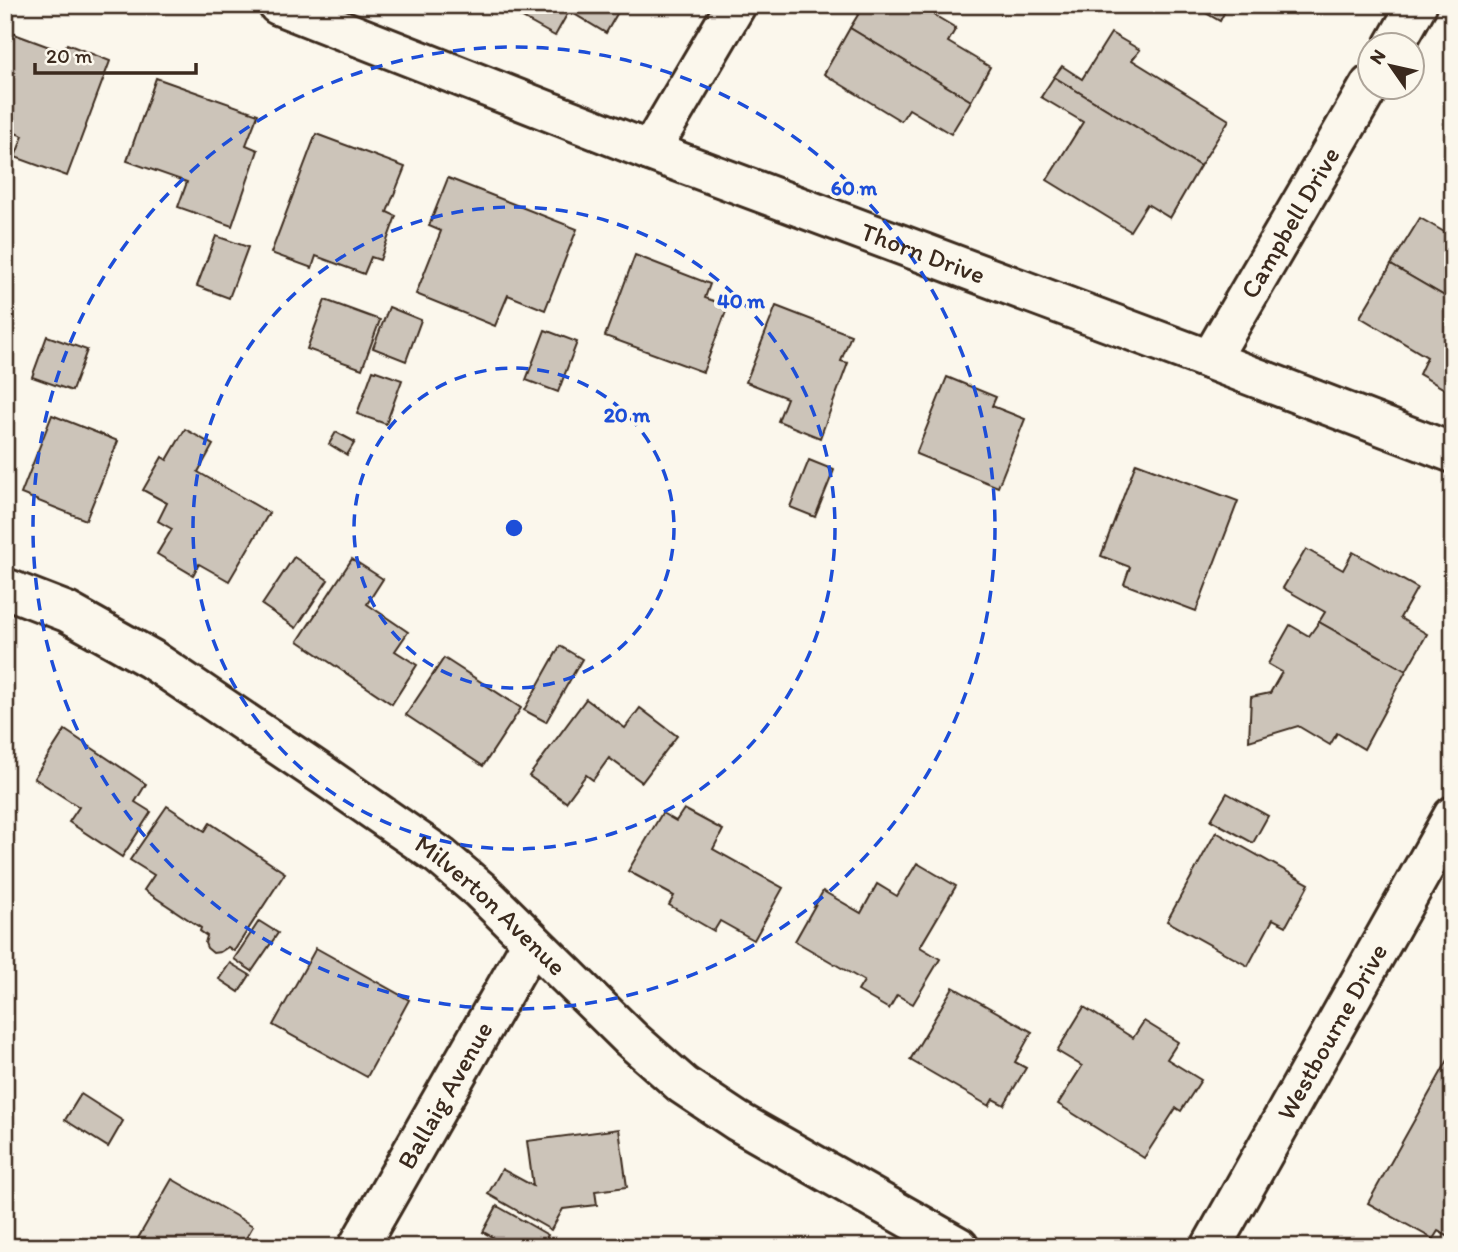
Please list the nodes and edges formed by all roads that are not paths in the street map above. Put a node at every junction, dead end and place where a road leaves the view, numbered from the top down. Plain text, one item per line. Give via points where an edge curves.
1 (278, 5) edge
2 (736, 5) edge
3 (1417, 5) edge
4 (1402, 32) edge
5 (1360, 102) edge
6 (650, 151) junction
7 (1210, 359) junction
8 (1453, 453) edge
9 (5, 588) edge
10 (1453, 816) edge
11 (532, 942) junction
12 (358, 1247) edge
13 (959, 1247) edge
14 (1211, 1247) edge

1 - 6 street, Thorn Drive
2 - 6 street
3 - 4 street
5 - 7 street, Campbell Drive
6 - 7 street, Thorn Drive
7 - 8 street, Thorn Drive
9 - 11 street, Milverton Avenue via 67,612 152,659 440,856
10 - 14 street, Westbourne Drive
11 - 12 street, Ballaig Avenue
11 - 13 street, Milverton Avenue via 683,1086

